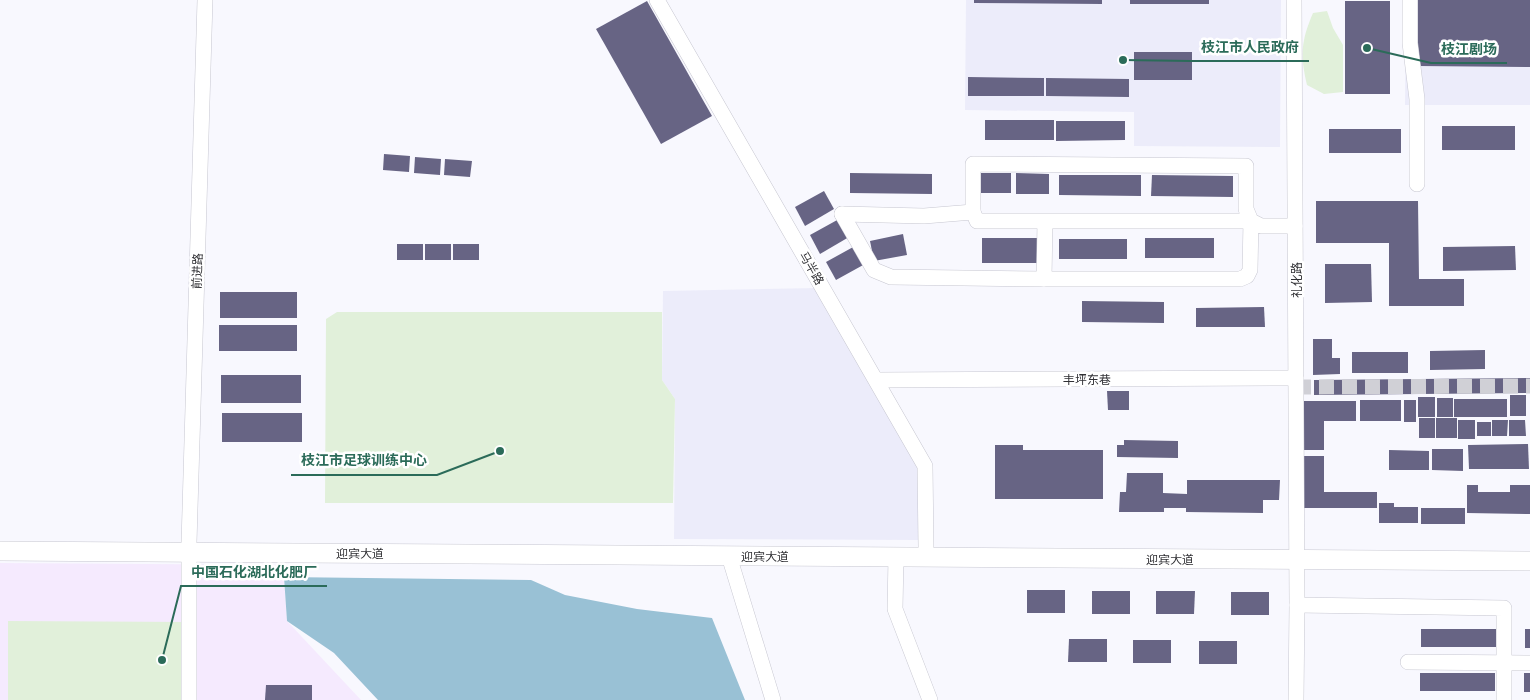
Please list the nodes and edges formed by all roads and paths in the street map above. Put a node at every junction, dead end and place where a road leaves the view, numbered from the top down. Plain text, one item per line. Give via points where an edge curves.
1 (205, 0) edge
2 (657, 0) edge
3 (1294, 0) edge
4 (1410, 0) edge
5 (1418, 184) dead end
6 (973, 212) junction
7 (1045, 221) junction
8 (1250, 221) junction
9 (1295, 226) junction
10 (1044, 279) junction
11 (1296, 378) junction
12 (877, 380) junction
13 (0, 542) edge
14 (926, 547) junction
15 (189, 548) junction
16 (0, 551) edge
17 (1530, 551) edge
18 (1297, 555) junction
19 (730, 556) junction
20 (896, 557) junction
21 (1530, 561) edge
22 (1297, 605) junction
23 (1408, 662) dead end
24 (1504, 663) junction
25 (1530, 663) edge
26 (189, 700) edge
27 (773, 700) edge
28 (930, 700) edge
29 (1296, 700) edge
30 (1504, 700) edge

1 - 15 street, 前进路
2 - 12 street, 马半路
3 - 9 street, 礼化路
4 - 5 street via 1410,43 1417,99
6 - 7 street via 977,221
6 - 8 street via 973,164 1246,166 1246,209
6 - 10 street via 924,216 842,214 874,270 891,277
7 - 8 street
7 - 10 street
8 - 9 street via 1262,226
8 - 10 street via 1250,270 1240,279
9 - 11 street, 礼化路
11 - 12 street, 丰坪东巷
11 - 18 street, 礼化路
12 - 14 street, 马半路 via 925,466
13 - 15 main road, 迎宾大道
14 - 15 main road, 迎宾大道
14 - 18 main road, 迎宾大道
15 - 16 main road, 迎宾大道
15 - 19 main road, 迎宾大道
15 - 26 street, 前进路
17 - 18 main road, 迎宾大道
18 - 20 main road, 迎宾大道
18 - 21 main road, 迎宾大道
18 - 22 street, 礼化路
19 - 20 main road, 迎宾大道
19 - 27 street
20 - 28 street via 895,610
22 - 24 street via 1504,608
22 - 29 street, 礼化路
23 - 24 street
24 - 25 street
24 - 30 street

